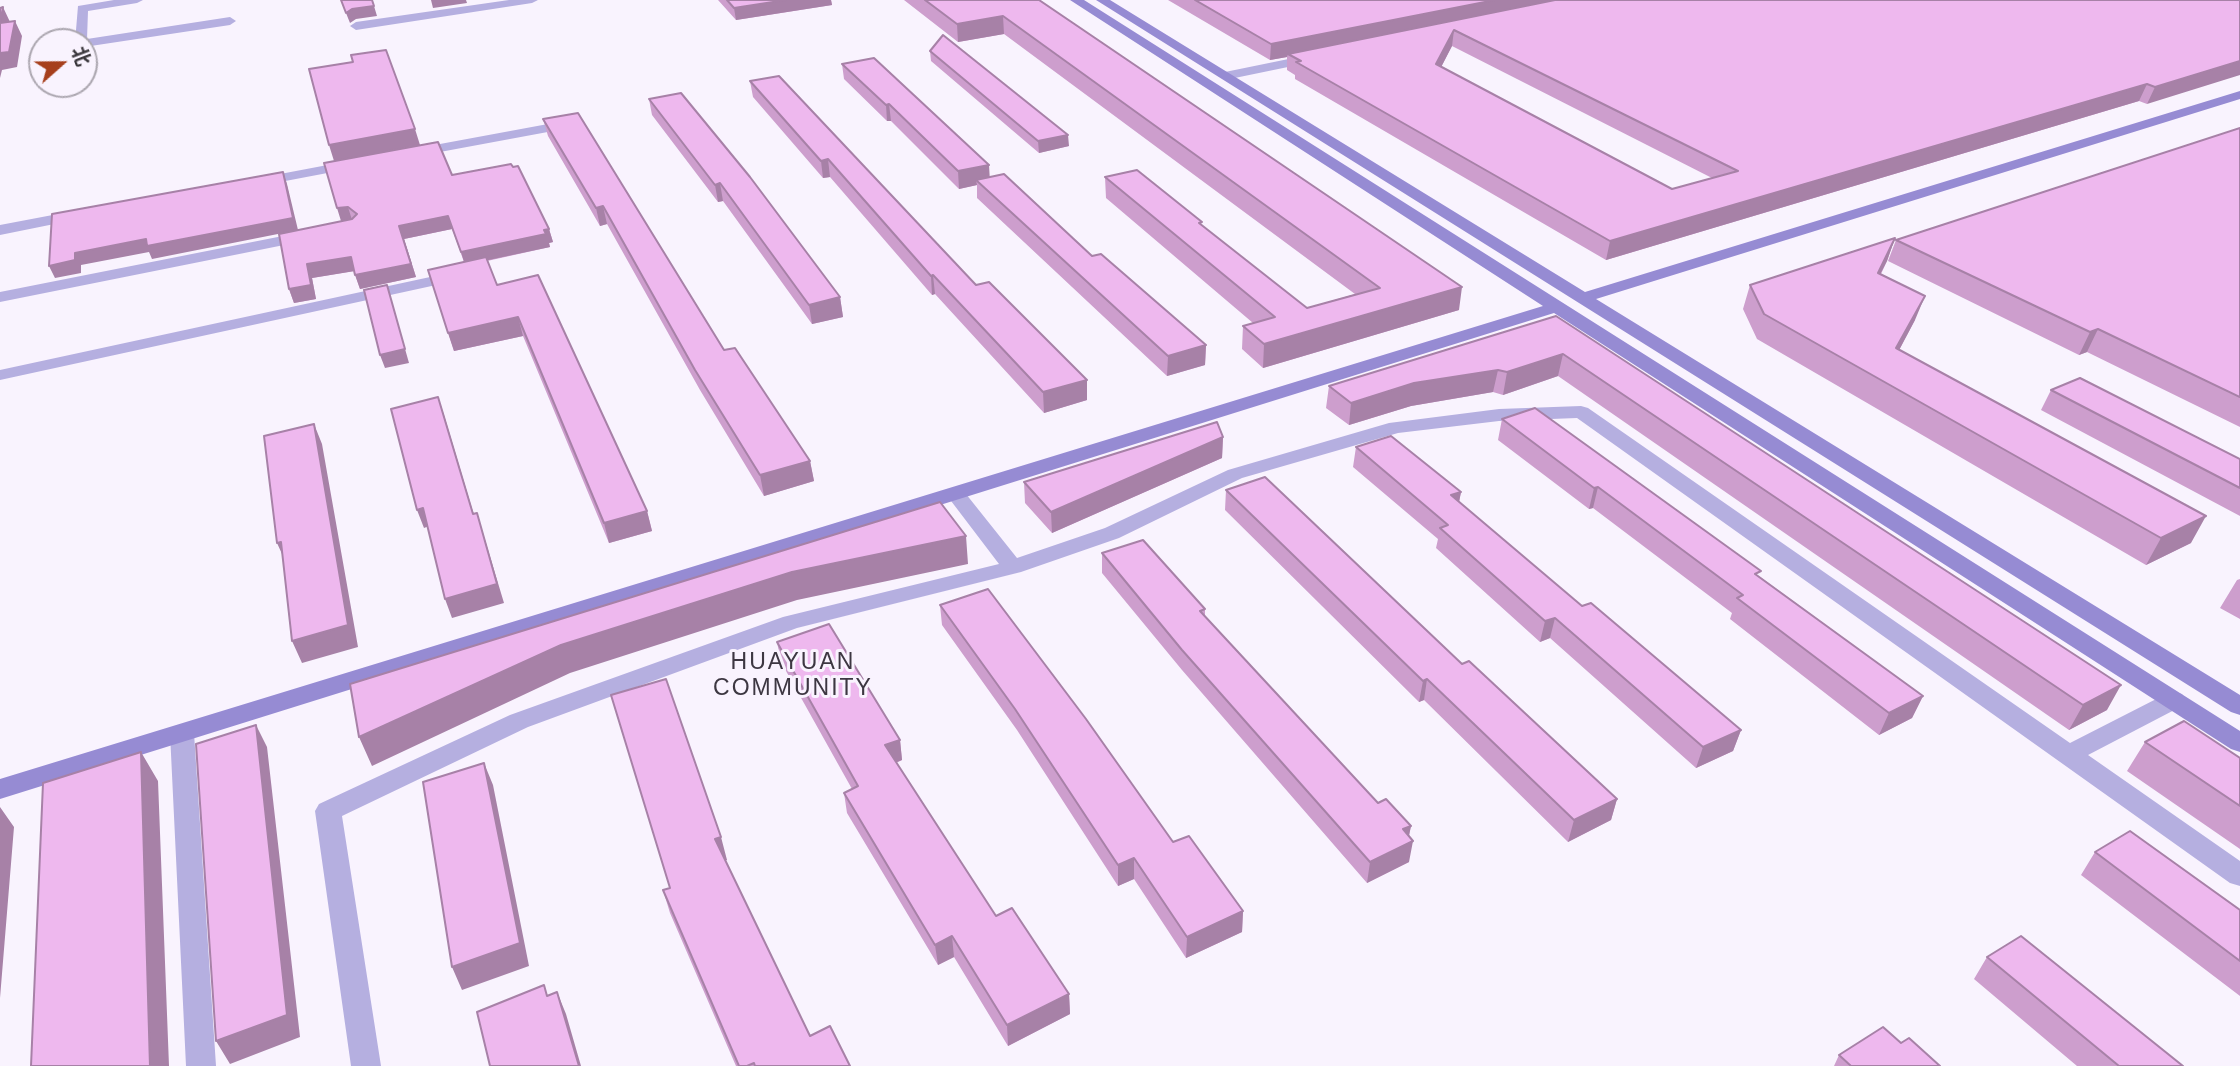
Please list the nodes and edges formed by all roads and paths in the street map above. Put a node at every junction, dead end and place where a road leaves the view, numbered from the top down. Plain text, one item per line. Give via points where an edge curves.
1 (137, 0) edge
2 (532, 0) edge
3 (1076, 0) edge
4 (1102, 0) edge
5 (230, 20) dead end
6 (356, 26) dead end
7 (83, 28) edge
8 (98, 40) edge
9 (1332, 54) edge
10 (1225, 76) junction
11 (2240, 96) edge
12 (2240, 107) edge
13 (580, 122) edge
14 (391, 157) edge
15 (364, 162) edge
16 (243, 185) edge
17 (94, 212) edge
18 (0, 230) edge
19 (324, 232) edge
20 (444, 279) edge
21 (0, 298) edge
22 (1582, 298) junction
23 (1557, 307) junction
24 (1599, 308) junction
25 (0, 375) edge
26 (955, 494) junction
27 (1013, 567) junction
28 (2174, 700) junction
29 (2240, 706) edge
30 (182, 733) junction
31 (2240, 743) edge
32 (2070, 754) junction
33 (0, 789) edge
34 (2240, 875) edge
35 (201, 1066) edge
36 (366, 1066) edge

1 - 7 street via 82,8
2 - 6 street
3 - 23 street
4 - 10 street
5 - 8 street
9 - 10 street
10 - 22 street
11 - 22 street
12 - 24 street
13 - 14 street
15 - 16 street
17 - 18 street
19 - 21 street
20 - 25 street
22 - 24 street
23 - 26 street
23 - 28 street
24 - 29 street
26 - 27 street
26 - 30 street
27 - 32 street via 1112,533 1235,474 1396,427 1499,415 1581,412
27 - 36 street via 791,622 519,721 328,811
28 - 31 street
28 - 32 street
30 - 33 street
30 - 35 street
32 - 34 street

